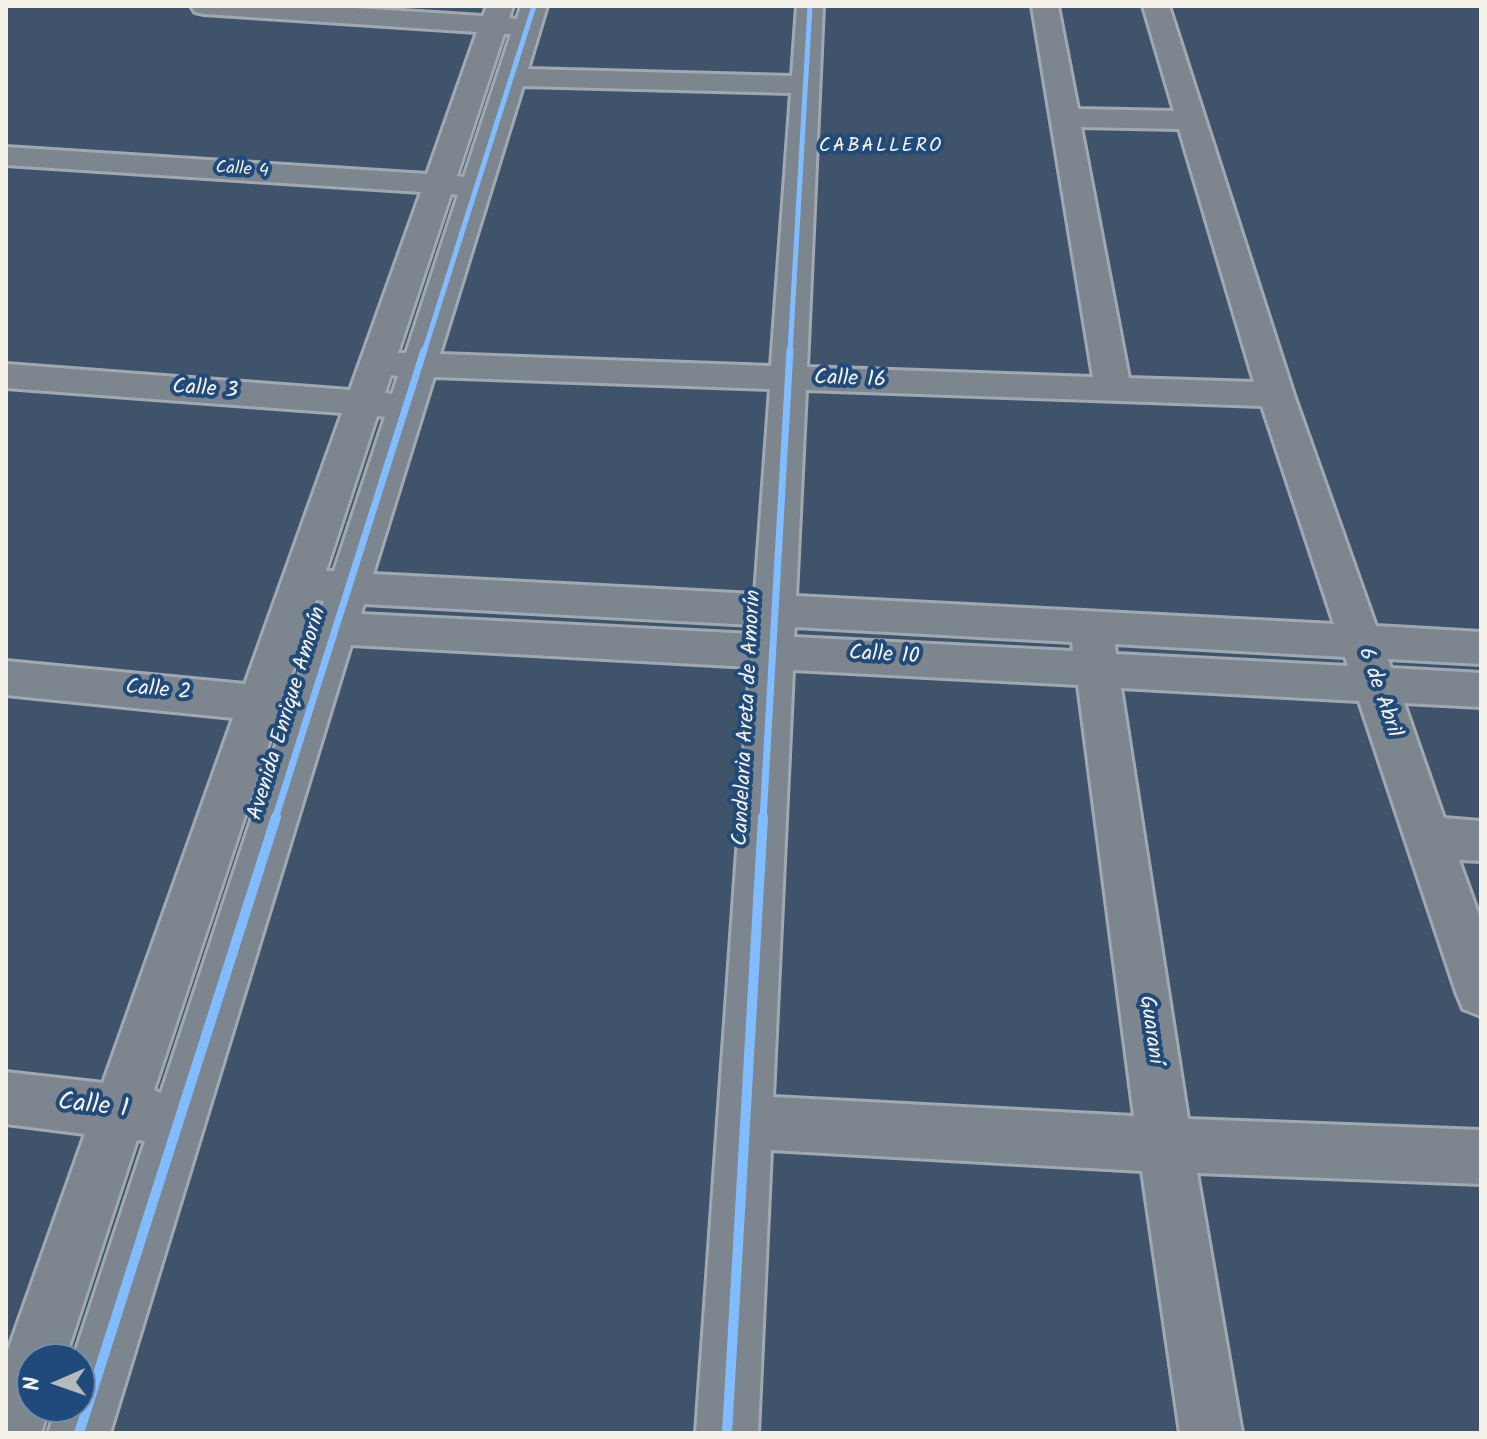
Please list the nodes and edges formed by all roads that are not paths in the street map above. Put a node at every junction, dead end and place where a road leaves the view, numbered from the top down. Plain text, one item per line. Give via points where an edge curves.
1 (204, 6) edge
2 (810, 6) edge
3 (1045, 6) edge
4 (1156, 6) edge
5 (514, 16) edge
6 (513, 77) junction
7 (805, 85) junction
8 (1065, 118) junction
9 (1193, 120) junction
10 (6, 156) edge
11 (460, 185) junction
12 (398, 364) junction
13 (6, 376) edge
14 (787, 379) junction
15 (1113, 390) junction
16 (1276, 395) junction
17 (384, 405) junction
18 (300, 585) junction
19 (341, 608) junction
20 (286, 626) junction
21 (772, 630) junction
22 (1360, 641) junction
23 (1094, 647) junction
24 (1481, 648) edge
25 (6, 678) edge
26 (1375, 683) junction
27 (1481, 690) edge
28 (260, 702) junction
29 (310, 709) junction
30 (1428, 837) junction
31 (1481, 841) edge
32 (1481, 992) edge
33 (6, 1098) edge
34 (122, 1111) junction
35 (180, 1118) junction
36 (744, 1122) junction
37 (1165, 1145) junction
38 (1481, 1157) edge
39 (41, 1343) edge
40 (79, 1433) edge
41 (727, 1433) edge
42 (1211, 1433) edge

1 - 5 street
2 - 7 street, Candelaria Areta de Amorín
3 - 8 street
4 - 9 street, 6 de Abril
5 - 6 street, Avenida Enrique Amorín
5 - 11 street, Avenida Enrique Amorín
6 - 7 street
6 - 11 street, Avenida Enrique Amorín
7 - 14 street, Candelaria Areta de Amorín
8 - 9 street
8 - 15 street
9 - 16 street, 6 de Abril
10 - 11 street, Calle 4
11 - 12 street, Avenida Enrique Amorín
12 - 14 street, Calle 16
12 - 17 street, Avenida Enrique Amorín
13 - 17 street, Calle 3
14 - 15 street, Calle 16
14 - 21 street, Candelaria Areta de Amorín
15 - 16 street, Calle 16
16 - 22 street, 6 de Abril
17 - 18 street, Avenida Enrique Amorín
17 - 19 street, Avenida Enrique Amorín
18 - 19 street, Calle 10
18 - 20 street, Avenida Enrique Amorín
19 - 20 street, Calle 10
19 - 21 street, Calle 10
19 - 29 street, Avenida Enrique Amorín
20 - 28 street, Avenida Enrique Amorín
21 - 23 street, Calle 10
21 - 36 street, Candelaria Areta de Amorín
22 - 23 street, Calle 10
22 - 24 street, Calle 10
22 - 26 street, 6 de Abril
23 - 26 street, Calle 10
23 - 37 street, Guaraní
25 - 28 street, Calle 2
26 - 27 street, Calle 10
26 - 30 street, 6 de Abril
28 - 29 street, Calle 2
28 - 34 street, Avenida Enrique Amorín
29 - 35 street, Avenida Enrique Amorín
30 - 31 street
30 - 32 street, 6 de Abril
33 - 34 street, Calle 1
34 - 35 street, Calle 1
34 - 39 street, Avenida Enrique Amorín
35 - 40 street, Avenida Enrique Amorín
36 - 37 street
36 - 41 street, Candelaria Areta de Amorín
37 - 38 street
37 - 42 street, Guaraní

